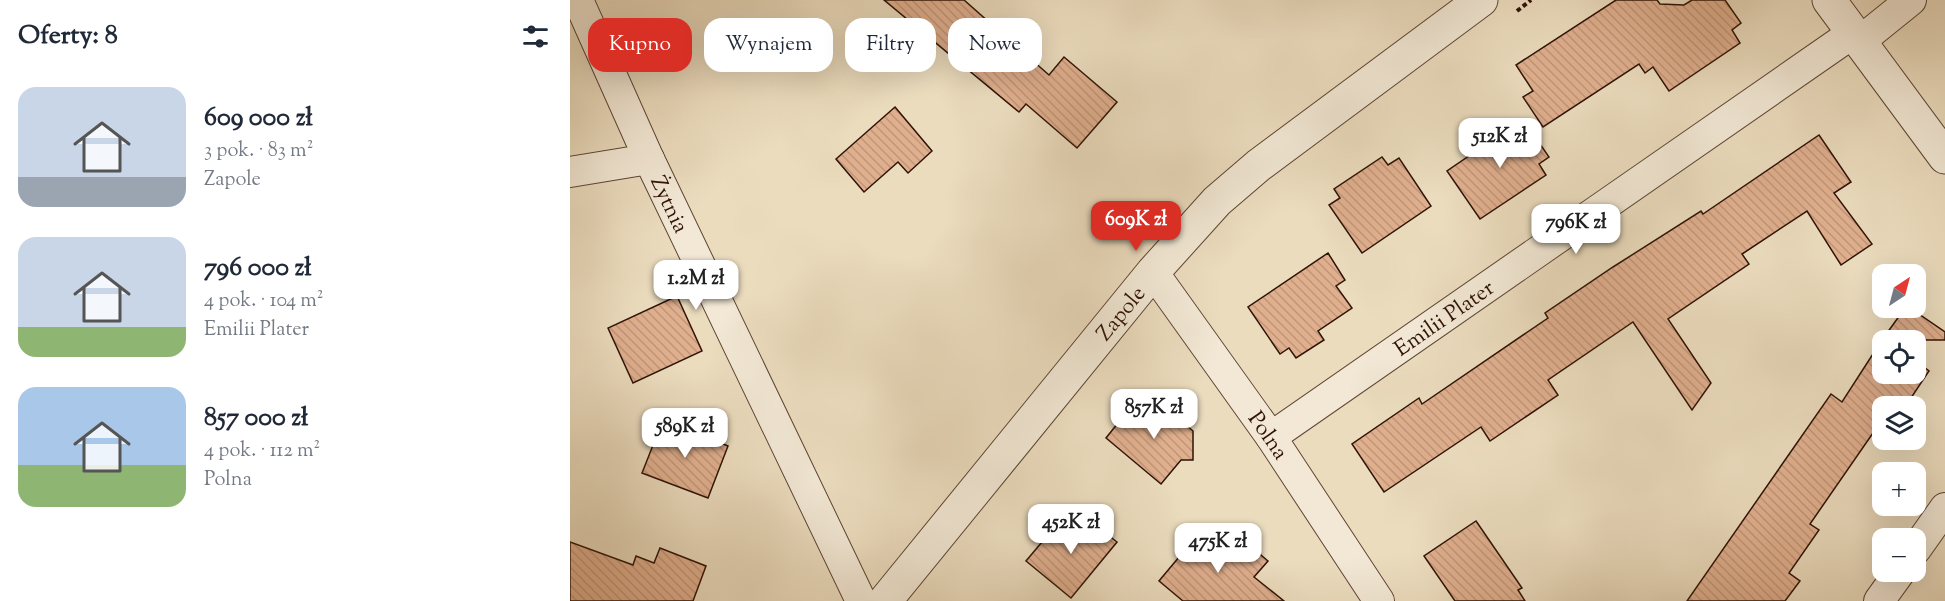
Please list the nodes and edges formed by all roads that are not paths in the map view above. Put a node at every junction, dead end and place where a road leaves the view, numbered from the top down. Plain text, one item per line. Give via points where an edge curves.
1 (578, 0) edge
2 (1481, 0) edge
3 (1829, 0) edge
4 (1911, 0) edge
5 (1856, 37) junction
6 (1945, 157) edge
7 (649, 159) junction
8 (570, 172) edge
9 (1153, 272) junction
10 (1270, 436) junction
11 (1945, 508) edge
12 (1926, 535) edge
13 (1893, 582) edge
14 (861, 601) edge
15 (885, 601) edge
16 (1379, 601) edge
17 (1879, 601) edge

1 - 7 street, Żytnia
2 - 9 street, Zapole via 1258,165 1217,201
3 - 5 street
4 - 5 street, Emilii Plater
5 - 6 street
5 - 10 street, Emilii Plater
7 - 8 street
7 - 14 street, Żytnia
9 - 10 street, Polna
9 - 15 street, Zapole
10 - 16 street, Polna
11 - 12 street
13 - 17 street

